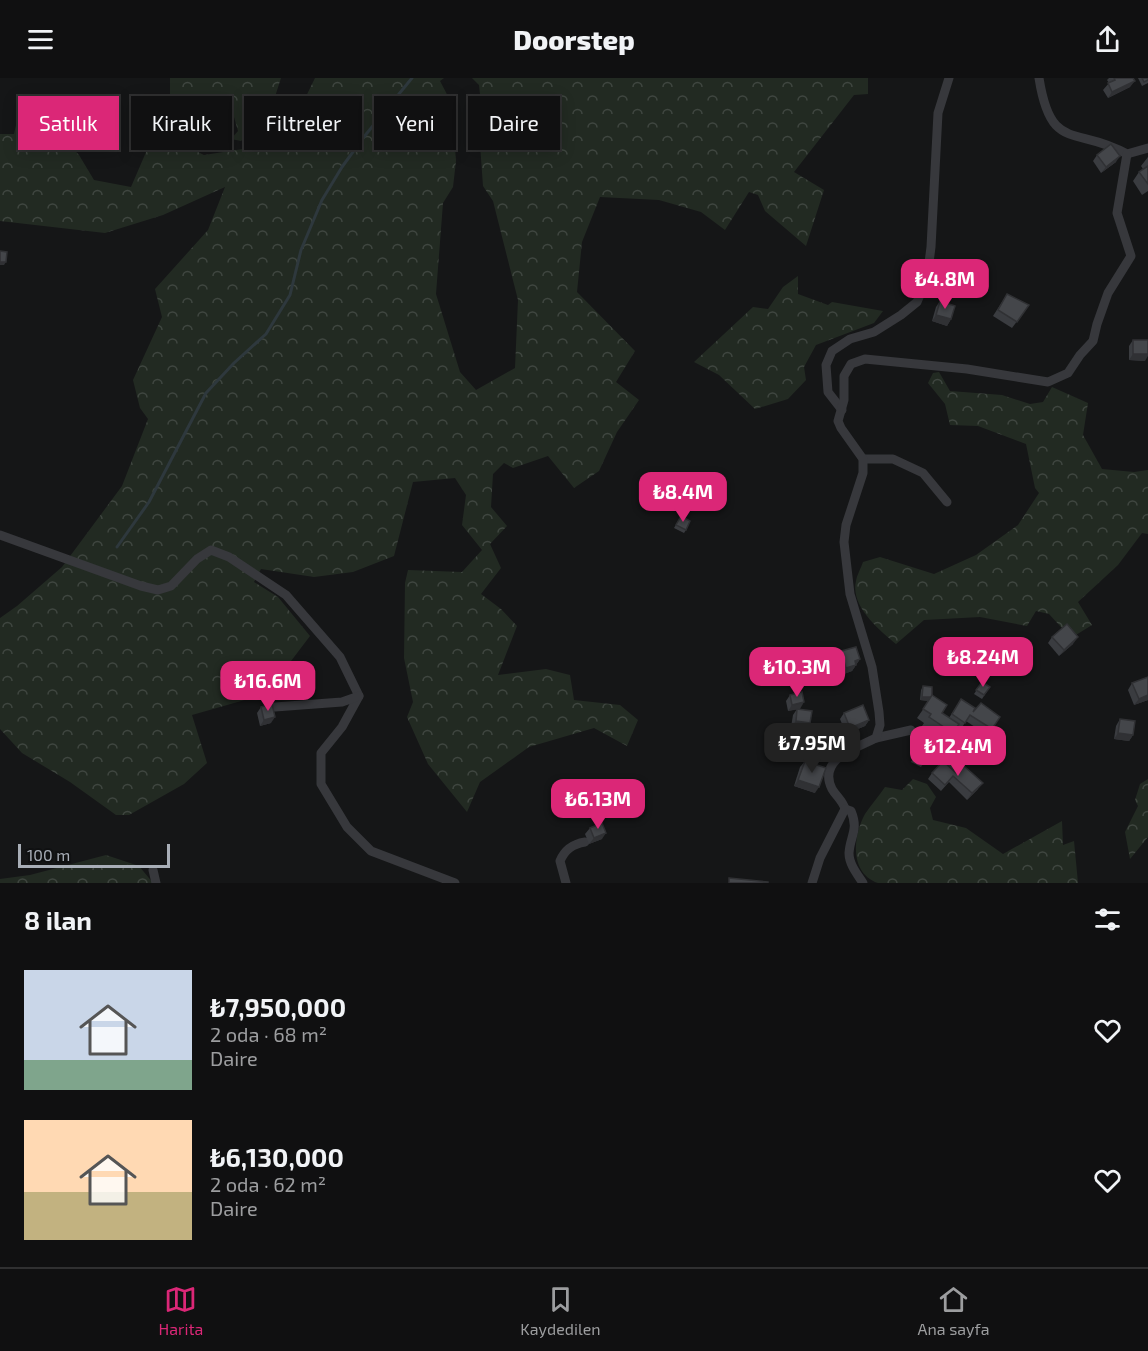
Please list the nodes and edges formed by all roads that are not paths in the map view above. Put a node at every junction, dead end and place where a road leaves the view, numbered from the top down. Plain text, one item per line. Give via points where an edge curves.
1 (949, 78) edge
2 (1039, 78) edge
3 (1148, 148) edge
4 (1127, 154) junction
5 (842, 410) junction
6 (863, 459) junction
7 (946, 502) dead end
8 (0, 535) edge
9 (359, 696) junction
10 (275, 707) edge
11 (911, 730) dead end
12 (876, 738) junction
13 (845, 809) junction
14 (585, 842) dead end
15 (153, 870) dead end
16 (156, 883) edge
17 (455, 883) edge
18 (566, 883) edge
19 (812, 883) edge
20 (863, 883) edge

1 - 5 street via 938,113 927,278 917,303 874,332 850,339 832,351 826,365 828,392
2 - 4 street via 1052,123 1077,138
3 - 4 street
4 - 5 street via 1117,213 1131,256 1108,293 1093,341 1068,373 1048,382 865,359 851,364 844,376
5 - 6 street via 838,421
6 - 7 street via 893,459 923,473
6 - 12 street via 844,542 850,594 872,667 880,725
8 - 9 street via 158,590 171,586 211,550 229,557 286,595 340,657
9 - 10 street via 342,702
9 - 17 street via 342,727 321,753 321,784 347,827 371,851
11 - 12 street
12 - 13 street via 836,758 830,767 832,788
13 - 19 street
13 - 20 street via 851,811 855,822 849,854
14 - 18 street via 564,852 560,861
15 - 16 street

